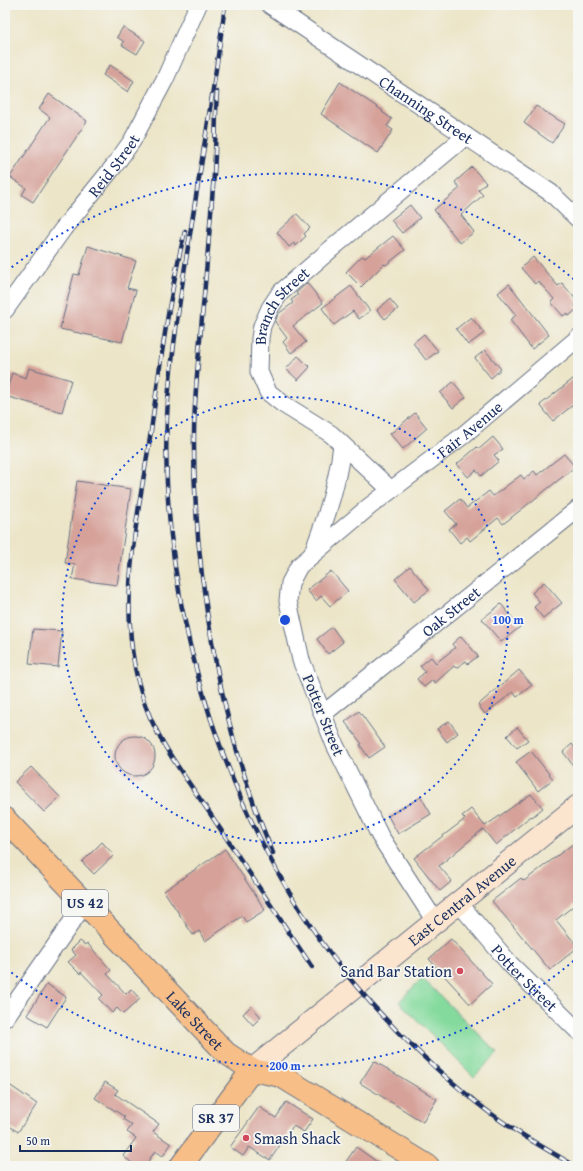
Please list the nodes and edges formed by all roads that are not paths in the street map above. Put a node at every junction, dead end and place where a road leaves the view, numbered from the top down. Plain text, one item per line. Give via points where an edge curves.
1 (198, 5) edge
2 (270, 5) edge
3 (466, 136) junction
4 (578, 219) edge
5 (5, 310) edge
6 (578, 338) edge
7 (342, 445) junction
8 (391, 490) junction
9 (578, 508) edge
10 (358, 516) joint
11 (312, 555) junction
12 (323, 714) junction
13 (578, 806) edge
14 (5, 819) edge
15 (458, 902) junction
16 (85, 903) junction
17 (435, 921) junction
18 (5, 1018) edge
19 (578, 1031) edge
20 (252, 1070) junction
21 (181, 1166) edge
22 (428, 1166) edge

1 - 5 street, Reid Street via 165,79 132,141 63,229
2 - 3 street, Channing Street
3 - 4 street, Channing Street via 551,193
3 - 7 street, Branch Street via 280,293 262,326 259,364 268,392 324,428
6 - 8 street, Fair Avenue via 461,437
7 - 8 street, Branch Street
7 - 11 street via 339,472
8 - 10 street, Fair Avenue
9 - 12 street, Oak Street
10 - 11 street, Potter Street
11 - 12 street, Potter Street via 293,575 288,601 301,660
12 - 17 street, Potter Street via 368,815
13 - 15 main road, East Central Avenue / SR 37
14 - 16 main road, Lake Street / US 42
15 - 17 main road, East Central Avenue / SR 37
15 - 19 street, Potter Street via 510,964
16 - 18 street
16 - 20 main road, Lake Street / US 42 via 226,1053
17 - 20 main road, East Central Avenue / SR 37
20 - 21 main road, East Central Avenue / SR 37
20 - 22 main road, Lake Street / US 42 via 281,1076

